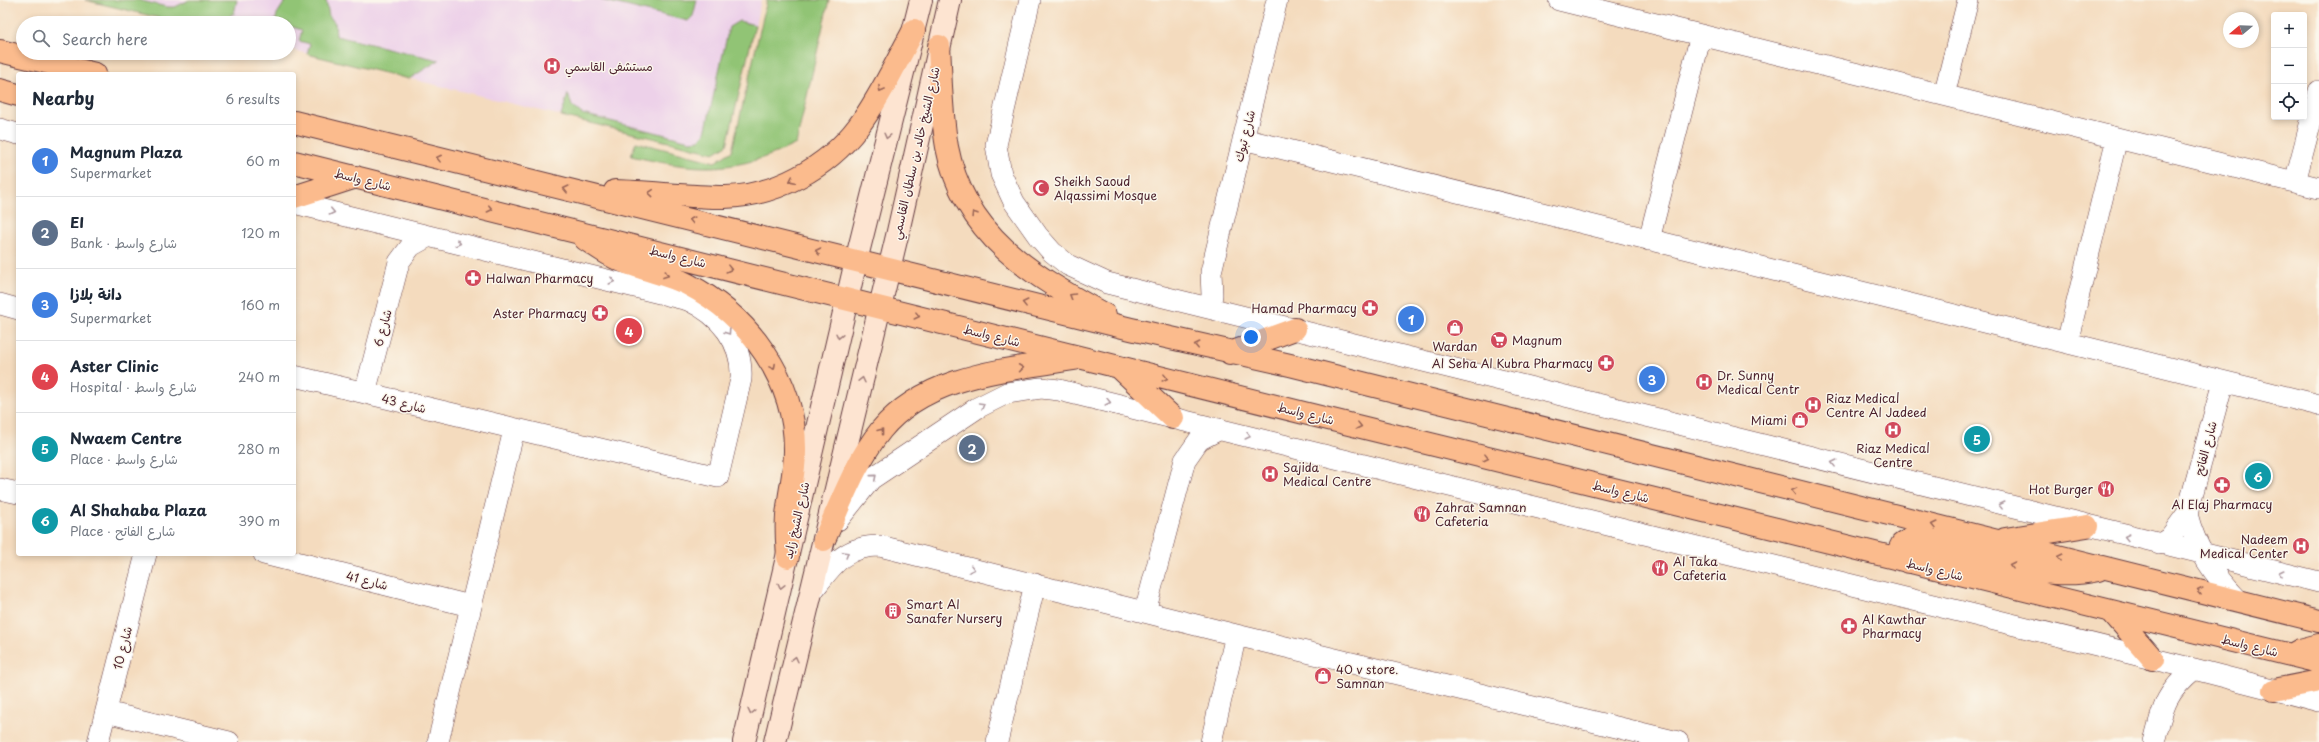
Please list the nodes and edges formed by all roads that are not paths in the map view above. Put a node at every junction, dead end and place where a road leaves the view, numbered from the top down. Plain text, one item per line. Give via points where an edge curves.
1 (921, 0) edge
2 (950, 0) edge
3 (1030, 0) edge
4 (1277, 0) edge
5 (1559, 0) edge
6 (1968, 0) edge
7 (914, 30) junction
8 (1700, 35) junction
9 (939, 46) junction
10 (0, 51) edge
11 (16, 55) edge
12 (37, 60) edge
13 (87, 72) edge
14 (0, 90) edge
15 (2319, 91) edge
16 (16, 94) edge
17 (1944, 95) junction
18 (296, 122) edge
19 (0, 129) edge
20 (16, 133) edge
21 (2117, 138) junction
22 (1243, 139) junction
23 (296, 163) edge
24 (356, 178) junction
25 (2295, 182) junction
26 (2319, 188) edge
27 (296, 196) edge
28 (594, 196) junction
29 (296, 203) edge
30 (385, 225) junction
31 (569, 228) junction
32 (429, 236) junction
33 (1649, 240) junction
34 (856, 261) junction
35 (399, 262) junction
36 (889, 269) junction
37 (1211, 272) junction
38 (848, 298) junction
39 (1177, 300) junction
40 (0, 304) edge
41 (710, 305) junction
42 (879, 306) junction
43 (1210, 307) junction
44 (16, 308) edge
45 (1131, 329) junction
46 (1295, 329) junction
47 (2066, 343) junction
48 (1230, 353) junction
49 (1083, 358) junction
50 (1119, 367) junction
51 (296, 376) edge
52 (2223, 382) junction
53 (365, 393) junction
54 (2319, 405) edge
55 (1173, 418) junction
56 (1220, 429) junction
57 (514, 430) junction
58 (1185, 460) junction
59 (0, 489) edge
60 (16, 493) edge
61 (2187, 514) junction
62 (2087, 526) junction
63 (824, 540) junction
64 (1996, 541) junction
65 (2159, 544) junction
66 (2201, 553) junction
67 (145, 556) edge
68 (272, 556) edge
69 (788, 557) junction
70 (1908, 562) junction
71 (2105, 568) junction
72 (2319, 582) edge
73 (1035, 584) junction
74 (811, 593) junction
75 (2238, 601) junction
76 (470, 606) junction
77 (1145, 612) junction
78 (2112, 612) junction
79 (2319, 621) edge
80 (1236, 635) junction
81 (2319, 645) edge
82 (2291, 655) junction
83 (2153, 659) junction
84 (2319, 662) edge
85 (2194, 669) junction
86 (2319, 681) edge
87 (2274, 690) junction
88 (2165, 700) junction
89 (2319, 701) edge
90 (106, 712) junction
91 (1638, 737) edge
92 (98, 742) edge
93 (229, 742) edge
94 (438, 742) edge
95 (744, 742) edge
96 (775, 742) edge
97 (997, 742) edge
98 (1211, 742) edge
99 (1678, 742) edge
100 (2154, 742) edge

1 - 7 main road
2 - 9 main road, شارع الشيخ خالد بن سلطان القاسمي
3 - 39 street via 996,145 1006,188 1038,236 1068,265 1107,283
4 - 22 street, شارع تبوك
5 - 8 street
6 - 17 street
7 -> 28 main road via 870,110 857,128 826,159 808,172 768,189 733,196 615,191
7 -> 34 main road
8 - 17 street
8 - 33 street
9 - 36 main road, شارع الشيخ خالد بن سلطان القاسمي
45 -> 9 main road via 1028,269 997,244 984,229 963,197 950,159 944,119
10 - 11 main road
12 - 13 main road
14 - 16 main road
15 - 25 street
17 - 21 street
28 -> 18 main road
19 - 20 street
21 - 25 street
21 - 47 street
22 - 33 street
22 - 37 street, شارع تبوك
23 - 24 main road, شارع واسط
24 - 27 main road
24 -> 31 main road, شارع واسط
25 - 26 street
34 -> 28 main road
29 -> 30 street
30 - 32 street
30 - 35 street, شارع 6 via 395,242
31 -> 38 main road, شارع واسط
31 -> 41 main road via 623,262 678,280
32 - 35 street, شارع 6 via 412,246
32 -> 41 street
33 - 47 street
34 - 36 main road
34 - 38 main road
35 - 53 street, شارع 6
36 - 42 main road, شارع الشيخ خالد بن سلطان القاسمي
45 -> 36 main road
37 - 39 street, شارع تبوك via 1202,284
37 - 43 street, شارع تبوك
38 - 42 main road, شارع واسط
38 -> 69 main road, شارع الشيخ زايد
39 - 43 street
40 - 44 street
41 -> 57 street, شارع 43 via 731,337 742,365 718,477
41 -> 69 main road via 744,326 755,338 779,379 789,407 795,452 787,510
42 -> 49 main road, شارع واسط
63 -> 42 main road
43 - 46 street
48 -> 45 main road
46 - 48 main road
62 -> 46 street
47 - 52 street
64 -> 48 main road via 1290,365
49 - 50 main road, شارع واسط
63 -> 49 main road via 870,446 894,416 910,404 945,386 982,374
50 - 55 main road
50 -> 70 main road, شارع واسط
51 - 53 street, شارع 43
52 - 54 street
52 - 61 street, شارع الفاتح
53 - 57 street, شارع 43
55 - 56 street
55 - 58 street via 1182,438
63 -> 55 street via 858,492 871,479 977,408 1007,393 1041,388 1059,390
56 - 58 street via 1199,440
56 -> 83 street
57 - 76 street
58 - 77 street
59 - 60 street
61 - 65 street, شارع الفاتح via 2171,536
61 - 66 street
62 - 64 main road
65 -> 62 street
63 - 74 main road
71 -> 64 main road
65 - 66 street
72 -> 66 street
66 - 75 street via 2214,574
67 - 90 street, شارع 10
68 - 76 street, شارع 41
69 -> 95 main road, شارع الشيخ زايد
71 -> 70 main road via 2073,574 2050,574 1909,540 1900,548
70 - 78 main road, شارع واسط
75 -> 71 main road
74 -> 73 street via 844,554 868,546 880,546
73 - 77 street
73 - 97 street
96 -> 74 main road
75 - 79 main road
76 - 94 street
77 - 80 street
78 - 82 main road, شارع واسط
78 - 83 main road
80 - 91 street
80 - 98 street
81 - 82 main road
82 - 84 main road, شارع واسط
83 - 85 street
83 - 88 street via 2159,672
85 - 87 street
85 - 88 street
86 - 87 main road
87 - 89 street
88 - 100 street
90 - 92 street, شارع 10
90 - 93 street
91 - 99 street

